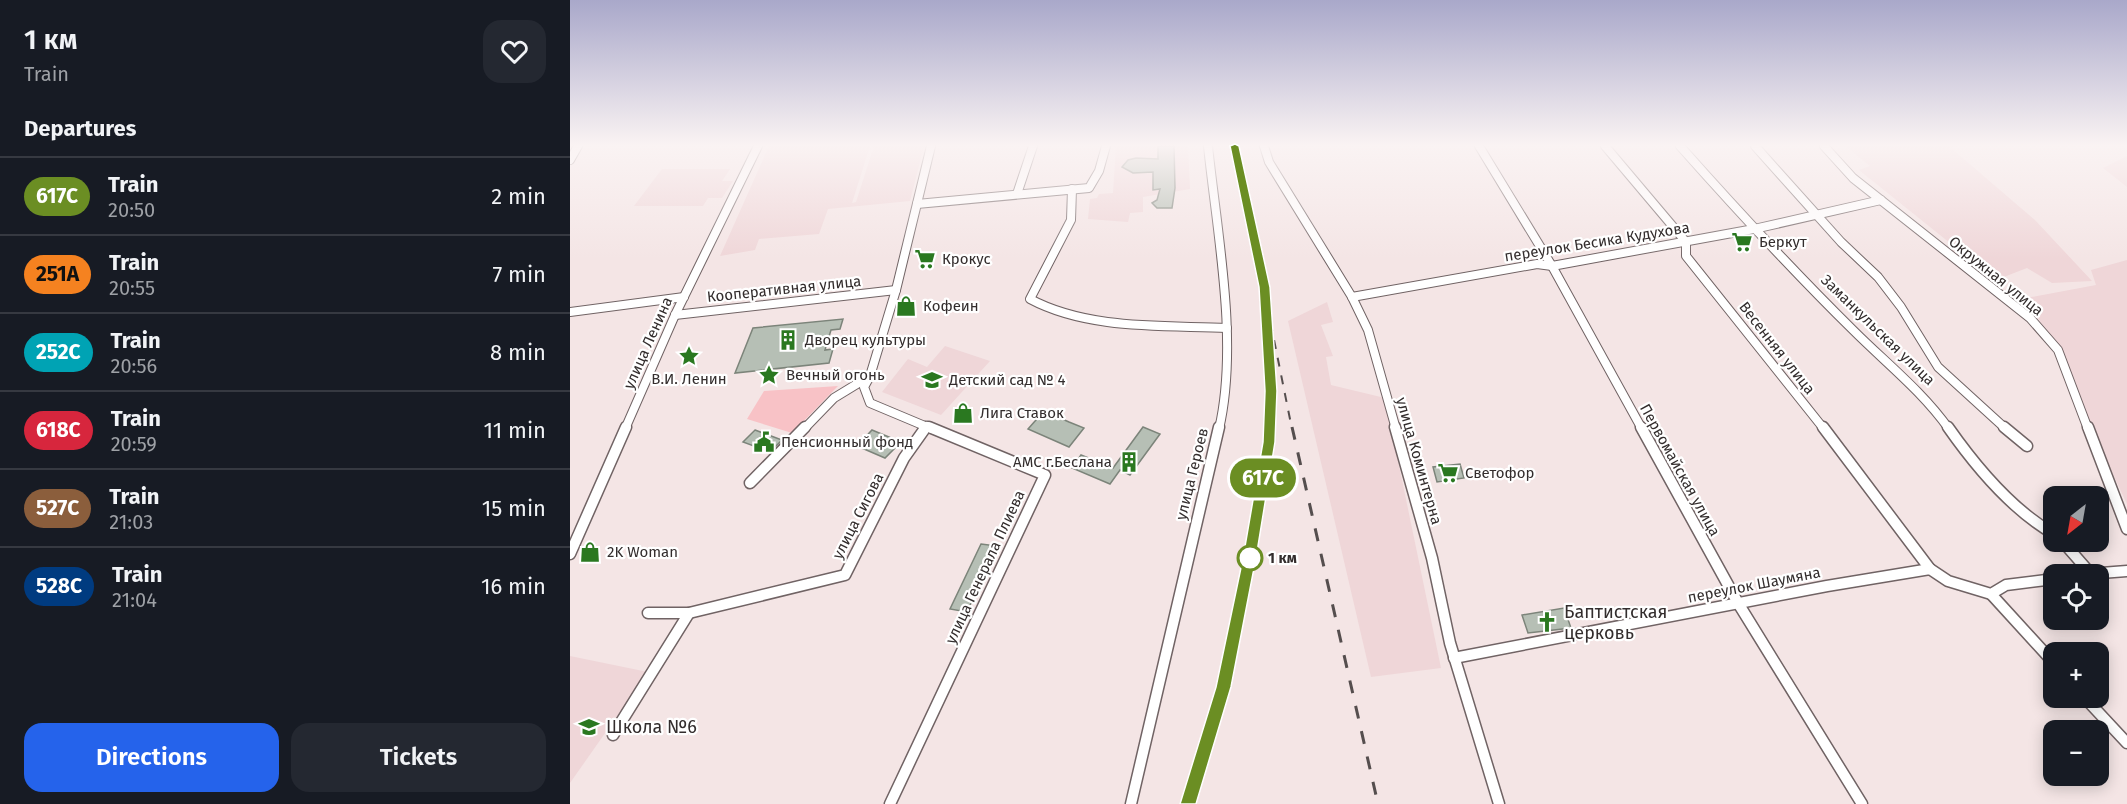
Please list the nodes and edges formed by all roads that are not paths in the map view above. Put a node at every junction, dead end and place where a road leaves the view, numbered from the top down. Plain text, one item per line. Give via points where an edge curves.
1 (740, 184) edge
2 (922, 184) edge
3 (1020, 184) edge
4 (1092, 184) edge
5 (1212, 184) edge
6 (1281, 184) edge
7 (1502, 184) edge
8 (1637, 184) edge
9 (1713, 184) edge
10 (1789, 184) edge
11 (1860, 184) edge
12 (1072, 189) junction
13 (1017, 194) junction
14 (1881, 200) junction
15 (917, 204) junction
16 (1817, 214) junction
17 (1754, 229) junction
18 (1686, 242) junction
19 (1552, 266) junction
20 (896, 290) junction
21 (684, 297) junction
22 (1352, 297) junction
23 (570, 312) edge
24 (675, 315) junction
25 (1227, 328) junction
26 (870, 376) junction
27 (927, 426) junction
28 (2027, 446) dead end
29 (750, 483) dead end
30 (2043, 528) edge
31 (2127, 529) edge
32 (2071, 552) edge
33 (570, 554) edge
34 (2081, 564) edge
35 (1930, 569) junction
36 (2127, 571) edge
37 (2109, 572) edge
38 (2043, 580) edge
39 (1991, 594) junction
40 (1738, 603) junction
41 (648, 613) dead end
42 (689, 613) junction
43 (2043, 651) edge
44 (1454, 658) junction
45 (2094, 708) edge
46 (613, 735) dead end
47 (2127, 743) edge
48 (890, 804) edge
49 (1131, 804) edge
50 (1499, 804) edge
51 (1862, 804) edge

1 - 21 street, улица Ленина
2 - 15 street, улица Генерала Плиева
3 - 13 street
4 - 12 street via 1089,188
5 - 25 street, улица Героев
6 - 22 street, улица Коминтерна
7 - 19 street, Первомайская улица
8 - 18 street, Весенняя улица
9 - 17 street, Заманкульская улица
10 - 16 street
11 - 14 street, Окружная улица
12 - 13 street
12 - 25 street via 1071,220 1030,299 1039,306 1103,321
13 - 15 street
14 - 16 street, переулок Бесика Кудухова
14 - 31 street, Окружная улица via 2030,318 2058,350
15 - 20 street, улица Генерала Плиева
16 - 17 street, переулок Бесика Кудухова
16 - 28 street via 1884,285 1938,367
17 - 18 street, переулок Бесика Кудухова
17 - 30 street, Заманкульская улица via 1930,402 1961,446 2028,519
18 - 19 street, переулок Бесика Кудухова
18 - 35 street, Весенняя улица via 1686,256 1855,467
19 - 22 street, переулок Бесика Кудухова via 1537,264
19 - 40 street, Первомайская улица
20 - 24 street, Кооперативная улица
20 - 26 street, улица Генерала Плиева
21 - 23 street
21 - 24 street, улица Ленина
22 - 44 street, улица Коминтерна via 1368,330 1432,558
24 - 33 street, улица Ленина
25 - 49 street, улица Героев via 1223,412
26 - 27 street, улица Генерала Плиева via 864,387 870,403
26 - 29 street via 834,398
27 - 42 street, улица Сигова via 904,458 845,575
27 - 48 street, улица Генерала Плиева via 1045,475
32 - 34 street
35 - 39 street via 1948,581
35 - 40 street, переулок Шаумяна
36 - 37 street
38 - 39 street via 2006,585
39 - 43 street
40 - 44 street, переулок Шаумяна
40 - 51 street, Первомайская улица
41 - 42 street, улица Сигова
42 - 46 street
44 - 50 street, улица Коминтерна
45 - 47 street

